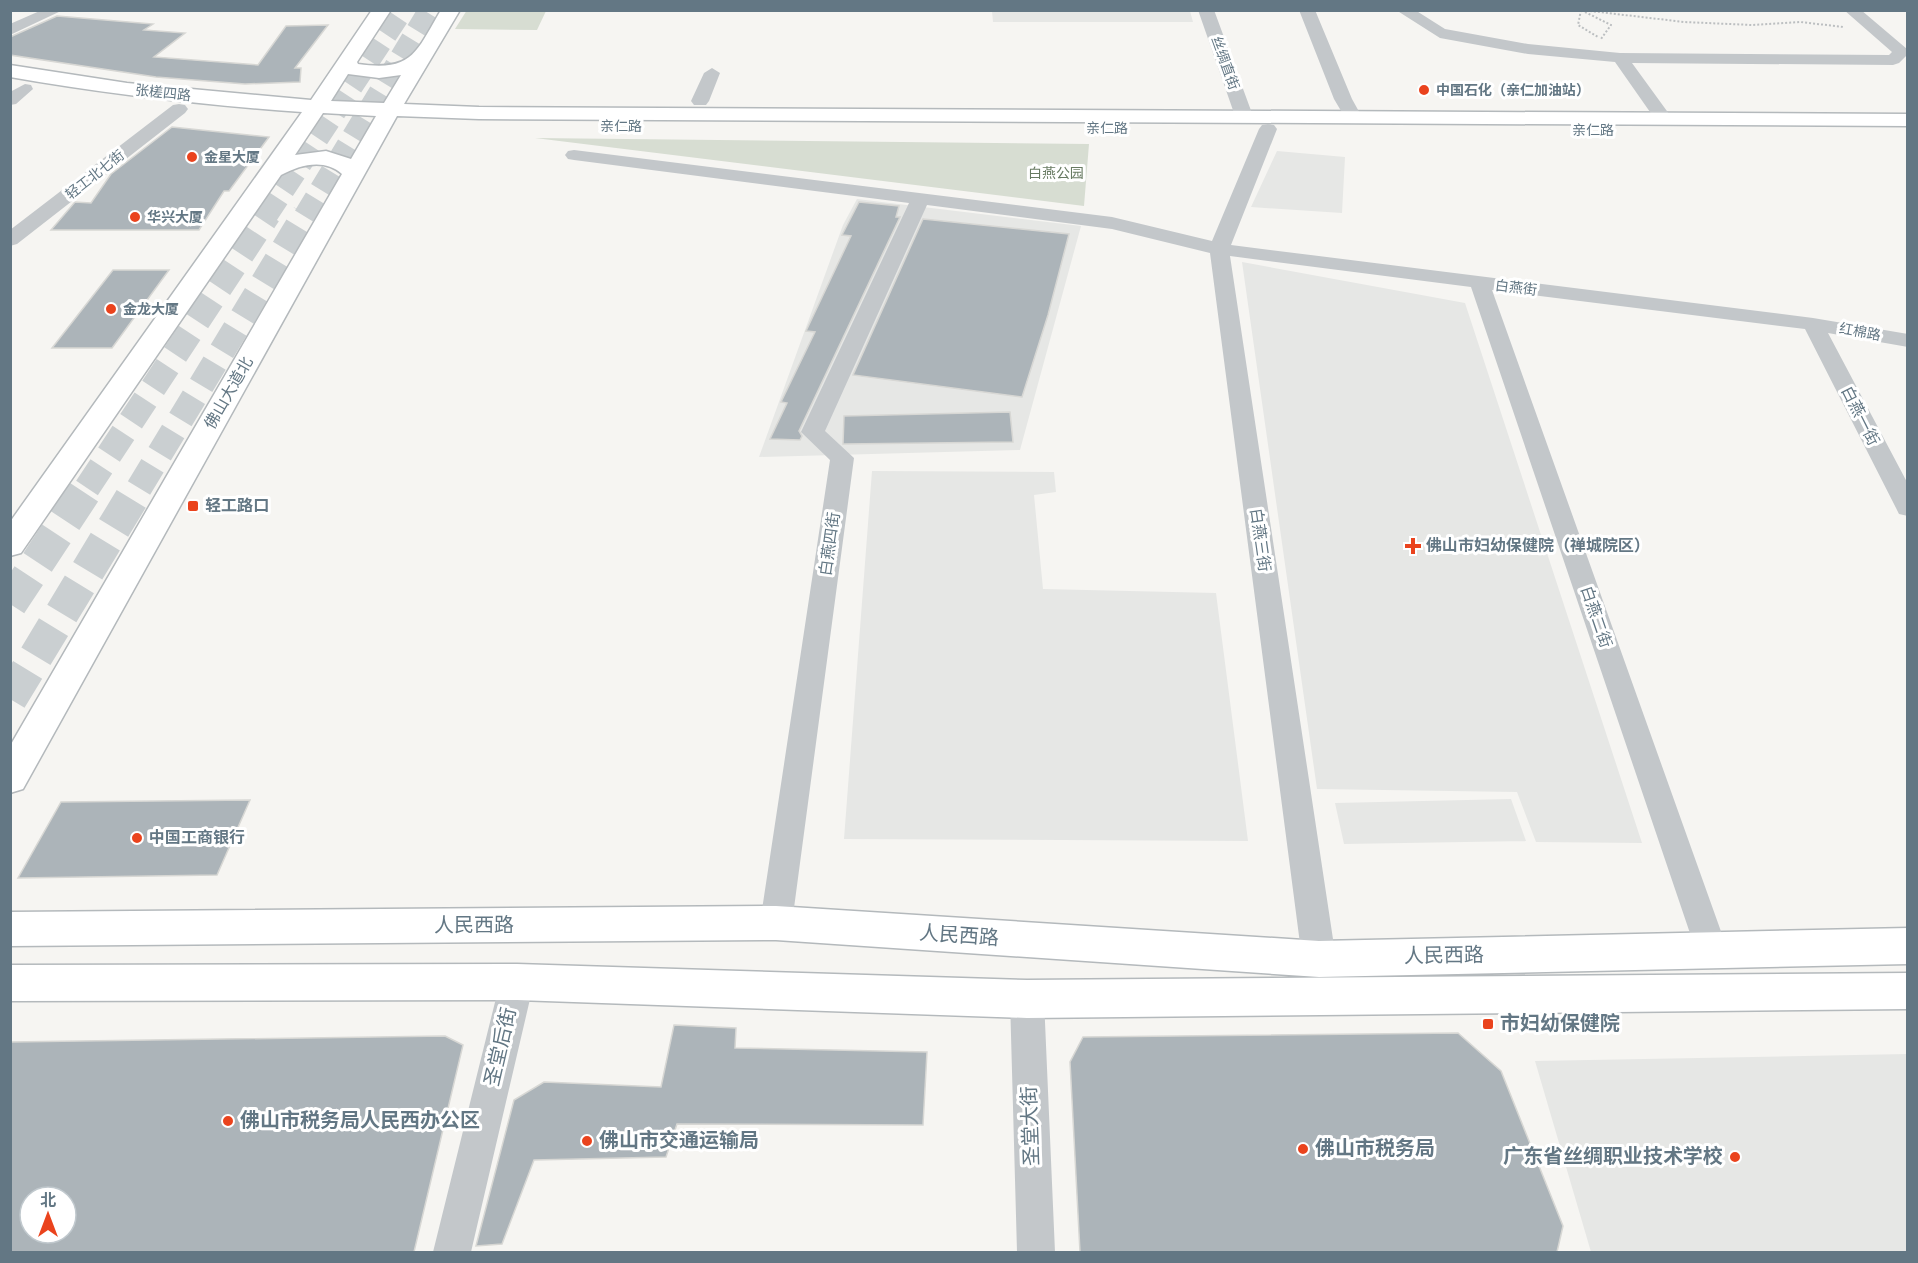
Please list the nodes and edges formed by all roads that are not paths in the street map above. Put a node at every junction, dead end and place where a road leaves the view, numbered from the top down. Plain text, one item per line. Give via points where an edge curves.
1 (56, 10) edge
2 (382, 10) edge
3 (451, 10) edge
4 (1206, 10) edge
5 (1307, 10) edge
6 (1403, 10) edge
7 (1851, 10) edge
8 (10, 30) edge
9 (1620, 58) junction
10 (421, 60) junction
11 (347, 62) junction
12 (10, 71) edge
13 (711, 73) dead end
14 (15, 92) edge
15 (700, 101) junction
16 (180, 109) junction
17 (312, 115) junction
18 (396, 115) junction
19 (1221, 116) junction
20 (1244, 116) junction
21 (1353, 117) junction
22 (1663, 118) junction
23 (1908, 120) edge
24 (1268, 129) junction
25 (1908, 132) edge
26 (574, 155) dead end
27 (273, 171) junction
28 (355, 173) junction
29 (920, 199) junction
30 (10, 240) edge
31 (1220, 249) junction
32 (1480, 284) junction
33 (1813, 324) junction
34 (1908, 341) edge
35 (1908, 508) edge
36 (10, 546) edge
37 (10, 779) edge
38 (776, 923) junction
39 (10, 929) edge
40 (1908, 946) edge
41 (1712, 951) junction
42 (1319, 959) junction
43 (517, 982) junction
44 (10, 983) edge
45 (1908, 991) edge
46 (1027, 999) junction
47 (452, 1252) edge
48 (1036, 1252) edge

1 - 8 street
2 - 11 main road
3 - 10 main road, 佛山大道北
4 - 20 street, 丝绸直街
5 - 21 street
6 - 9 street via 1440,33 1528,50
7 - 9 street via 1901,52 1893,60
9 - 22 street
10 - 11 main road via 404,69 374,73 351,69
10 - 18 main road, 佛山大道北
11 - 17 main road
12 - 17 main road, 张槎四路
13 - 15 street
14 - 16 main road, 张槎四路
15 - 18 main road via 492,101
15 - 19 main road via 1183,103
16 - 17 main road, 张槎四路
16 - 30 street, 轻工北七街
17 - 18 main road, 亲仁路
17 - 27 main road
18 - 19 main road, 亲仁路
18 - 24 main road, 亲仁路 via 472,126
18 - 28 main road, 佛山大道北
19 - 20 main road, 亲仁路
20 - 21 main road, 亲仁路
21 - 22 main road, 亲仁路
22 - 23 main road, 亲仁路
24 - 25 main road, 亲仁路
24 - 31 street, 白燕三街
26 - 29 street, 白燕街
27 - 28 main road via 292,160 325,158 348,165
27 - 36 main road
28 - 37 main road, 佛山大道北
29 - 31 street, 白燕街 via 1112,223
29 - 38 street, 白燕四街 via 813,432 842,458
31 - 32 street, 白燕街
31 - 42 street, 白燕三街
32 - 33 street, 白燕街
32 - 41 street, 白燕二街
33 - 34 street, 红棉路
33 - 35 street, 白燕一街
38 - 39 main road, 人民西路
38 - 42 main road, 人民西路
40 - 41 main road, 人民西路
41 - 42 main road, 人民西路
43 - 44 main road
43 - 46 main road
43 - 47 street, 圣堂后街
45 - 46 main road
46 - 48 street, 圣堂大街

